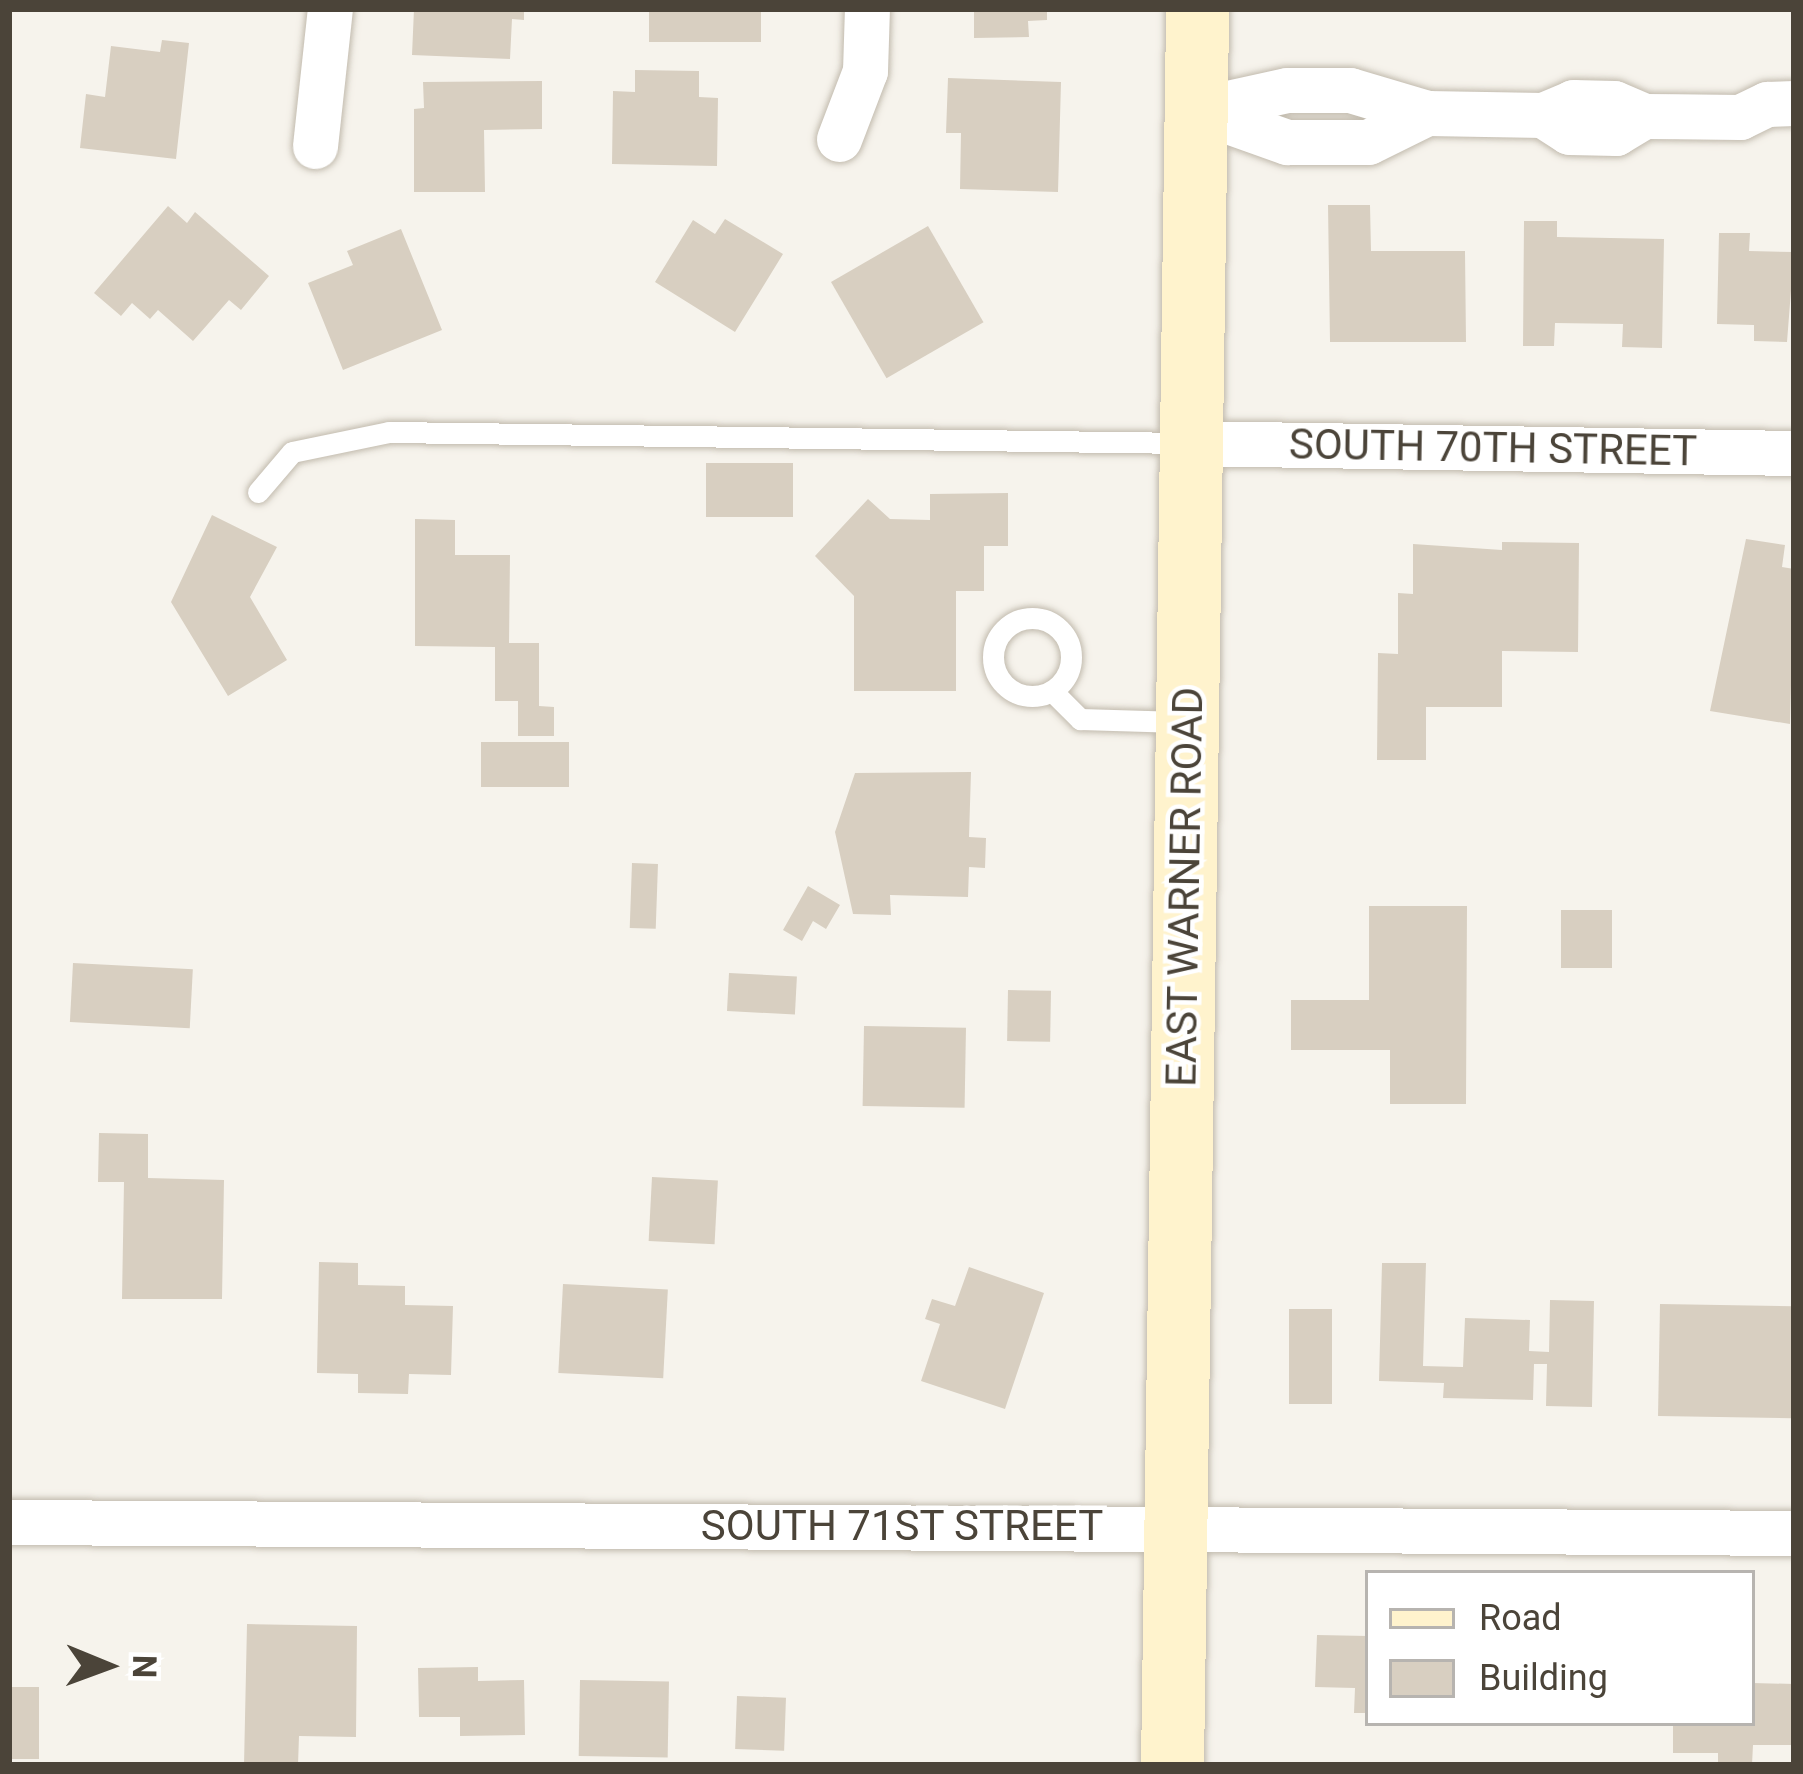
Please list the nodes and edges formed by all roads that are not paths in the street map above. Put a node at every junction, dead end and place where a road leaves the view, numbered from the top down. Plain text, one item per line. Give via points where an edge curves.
1 (331, 9) edge
2 (867, 9) edge
3 (1198, 9) edge
4 (1350, 90) junction
5 (1794, 104) edge
6 (1196, 110) junction
7 (1427, 113) junction
8 (1740, 116) junction
9 (1794, 134) edge
10 (839, 139) dead end
11 (1349, 142) junction
12 (315, 146) dead end
13 (1191, 443) junction
14 (1794, 453) edge
15 (258, 491) dead end
16 (1052, 691) dead end
17 (1187, 722) junction
18 (9, 1522) edge
19 (1177, 1527) junction
20 (1794, 1533) edge
21 (1172, 1765) edge

1 - 12 street
2 - 10 street via 865,70
3 - 6 main road, EAST WARNER ROAD
4 - 6 street via 1287,90
4 - 7 street
4 - 11 lane
5 - 8 street
6 - 11 street via 1287,142
6 - 13 main road, EAST WARNER ROAD
7 - 8 street via 1543,115 1569,133 1616,133 1644,116
7 - 11 street via 1368,142
8 - 9 street via 1768,134
13 - 14 street, SOUTH 70TH STREET
13 - 15 lane via 389,432 292,452
13 - 17 main road, EAST WARNER ROAD
16 - 17 lane via 1080,719
17 - 19 main road, EAST WARNER ROAD
18 - 19 street, SOUTH 71ST STREET
19 - 20 street, SOUTH 71ST STREET
19 - 21 main road, EAST WARNER ROAD

